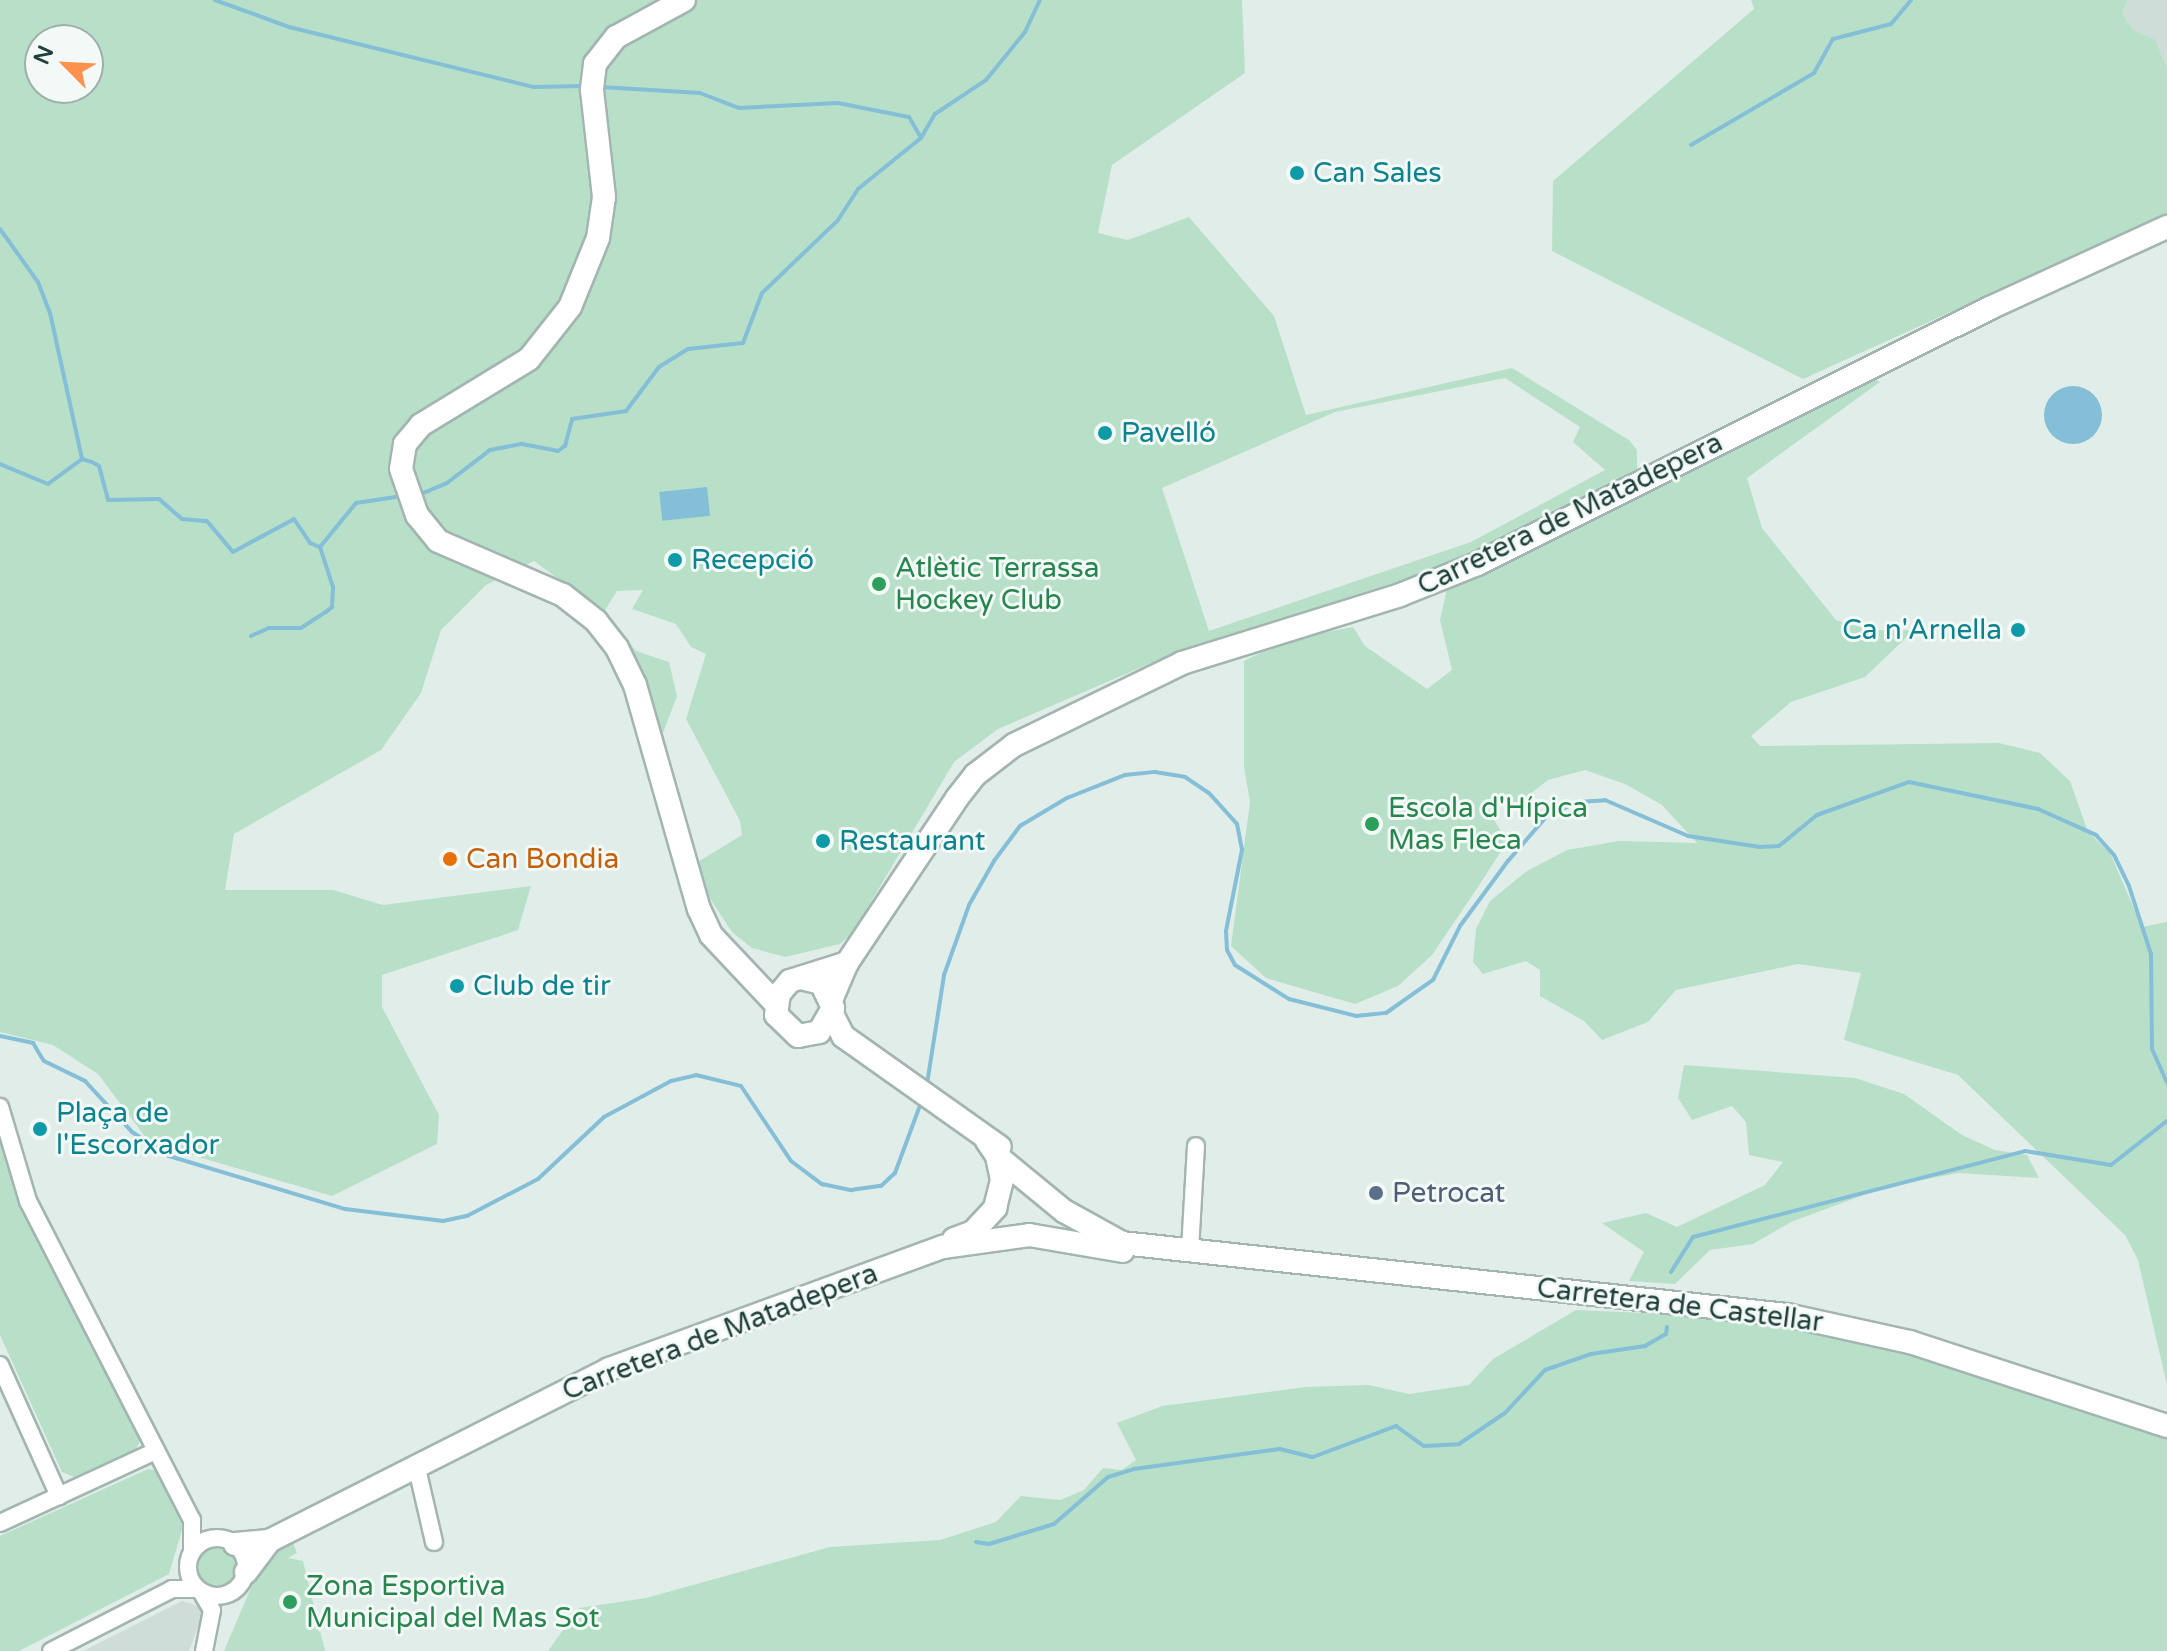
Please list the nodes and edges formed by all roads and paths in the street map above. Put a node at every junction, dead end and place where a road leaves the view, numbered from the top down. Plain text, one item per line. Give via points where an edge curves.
1 (684, 0) edge
2 (2167, 227) edge
3 (847, 963) junction
4 (747, 970) junction
5 (798, 980) junction
6 (776, 1004) junction
7 (832, 1006) junction
8 (812, 1035) junction
9 (850, 1040) junction
10 (0, 1107) edge
11 (1196, 1146) dead end
12 (992, 1148) junction
13 (1030, 1170) junction
14 (1075, 1219) junction
15 (1045, 1236) junction
16 (943, 1247) junction
17 (1150, 1248) junction
18 (1185, 1250) junction
19 (0, 1365) edge
20 (2167, 1426) edge
21 (156, 1451) junction
22 (416, 1464) junction
23 (59, 1496) junction
24 (192, 1520) junction
25 (0, 1523) edge
26 (228, 1541) junction
27 (269, 1541) junction
28 (434, 1542) dead end
29 (190, 1557) junction
30 (246, 1572) junction
31 (172, 1589) junction
32 (200, 1591) junction
33 (233, 1592) junction
34 (211, 1631) junction
35 (51, 1651) edge
36 (204, 1651) edge

1 - 4 street via 616,37 600,53 592,84 604,197 583,281 554,331 529,359 416,430 405,444 401,469 417,515 438,541 563,595 596,621 617,648 635,685 699,909 711,935
2 - 3 street, Carretera de Matadepera via 1949,328 1477,564 1400,595 1182,663 1014,745 975,775
3 - 5 street
3 - 7 street, Carretera de Matadepera
4 - 5 street
4 - 6 street
5 - 6 street
5 - 7 street via 821,983
6 - 8 street via 788,1032
7 - 8 street via 827,1025
7 - 9 street
8 - 9 street
9 - 12 street
10 - 21 street via 28,1201
11 - 18 street
12 - 13 street, Carretera de Castellar
12 - 14 street, Carretera de Castellar
12 - 16 street via 1002,1180 995,1208 973,1232
13 - 14 street
13 - 18 street, Carretera de Castellar via 1106,1221
14 - 15 street via 1062,1231
14 - 17 street, Carretera de Castellar via 1106,1238
15 - 16 street, Carretera de Matadepera
15 - 17 street, Carretera de Matadepera via 1079,1247
16 - 22 street, Carretera de Matadepera via 635,1359
17 - 18 street, Carretera de Castellar
18 - 20 street, Carretera de Castellar via 1787,1315 1910,1342
19 - 23 street
21 - 23 street
21 - 24 street
22 - 27 street, Carretera de Matadepera
22 - 28 street
23 - 25 street
24 - 26 street
24 - 29 street
26 - 27 street
26 - 29 street via 202,1542
26 - 30 street via 244,1556
27 - 30 street
29 - 31 street
29 - 32 street
30 - 33 street
31 - 32 street
31 - 35 street
32 - 33 street via 218,1597
32 - 34 street via 211,1605
33 - 34 street
34 - 36 street

